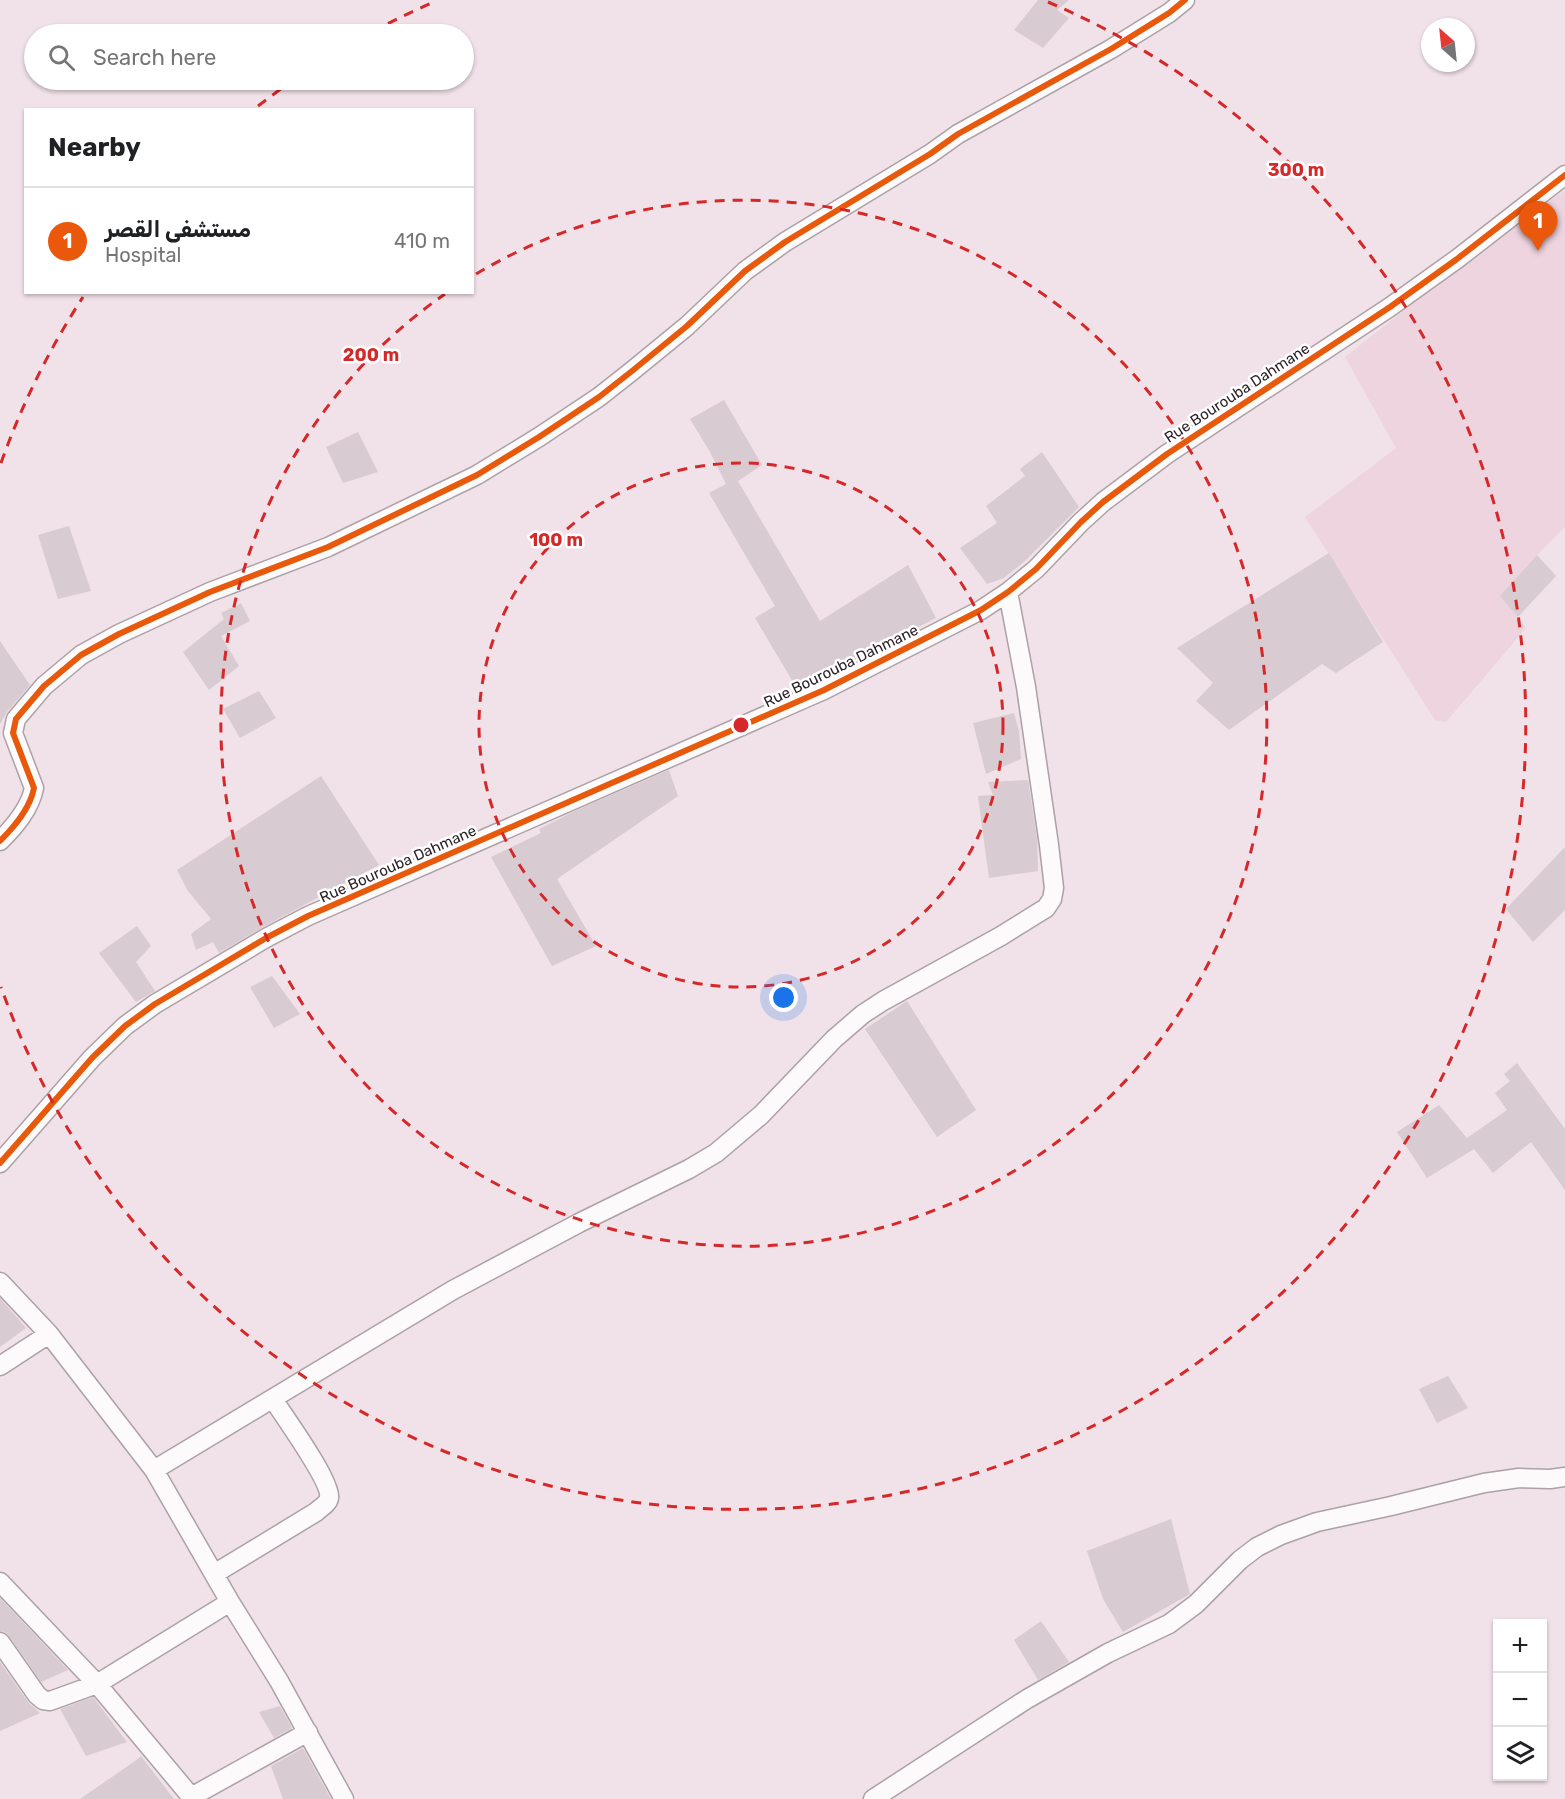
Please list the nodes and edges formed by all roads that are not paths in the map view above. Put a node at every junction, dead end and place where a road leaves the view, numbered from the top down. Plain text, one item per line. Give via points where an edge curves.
1 (1185, 0) edge
2 (1565, 175) edge
3 (1008, 592) junction
4 (0, 841) edge
5 (0, 1163) edge
6 (0, 1282) edge
7 (49, 1334) junction
8 (0, 1366) edge
9 (273, 1399) junction
10 (154, 1470) junction
11 (1565, 1478) edge
12 (214, 1574) junction
13 (0, 1582) edge
14 (230, 1602) junction
15 (0, 1642) edge
16 (97, 1684) junction
17 (308, 1732) junction
18 (192, 1798) edge
19 (344, 1799) edge
20 (873, 1799) edge

1 - 4 street via 1111,49 958,134 785,242 745,271 687,326 607,390 477,475 328,547 210,592 81,655 44,686 16,719 13,733 34,788 25,810
2 - 3 street, Rue Bourouba Dahmane via 1390,307 1167,454 1103,502
3 - 5 street, Rue Bourouba Dahmane via 981,610 824,690 308,916 266,938 125,1026
3 - 9 street via 1049,845 1054,888 1046,908 863,1014 716,1153 453,1290
6 - 7 street
7 - 8 street
7 - 10 street
9 - 10 street
9 - 12 street via 311,1457 329,1498 316,1512
10 - 12 street
11 - 20 street via 1484,1483 1281,1534 1257,1546 1196,1604 1168,1624 1028,1699
12 - 14 street
13 - 16 street
14 - 16 street
14 - 17 street
15 - 16 street via 43,1700
16 - 18 street
17 - 18 street
17 - 19 street

